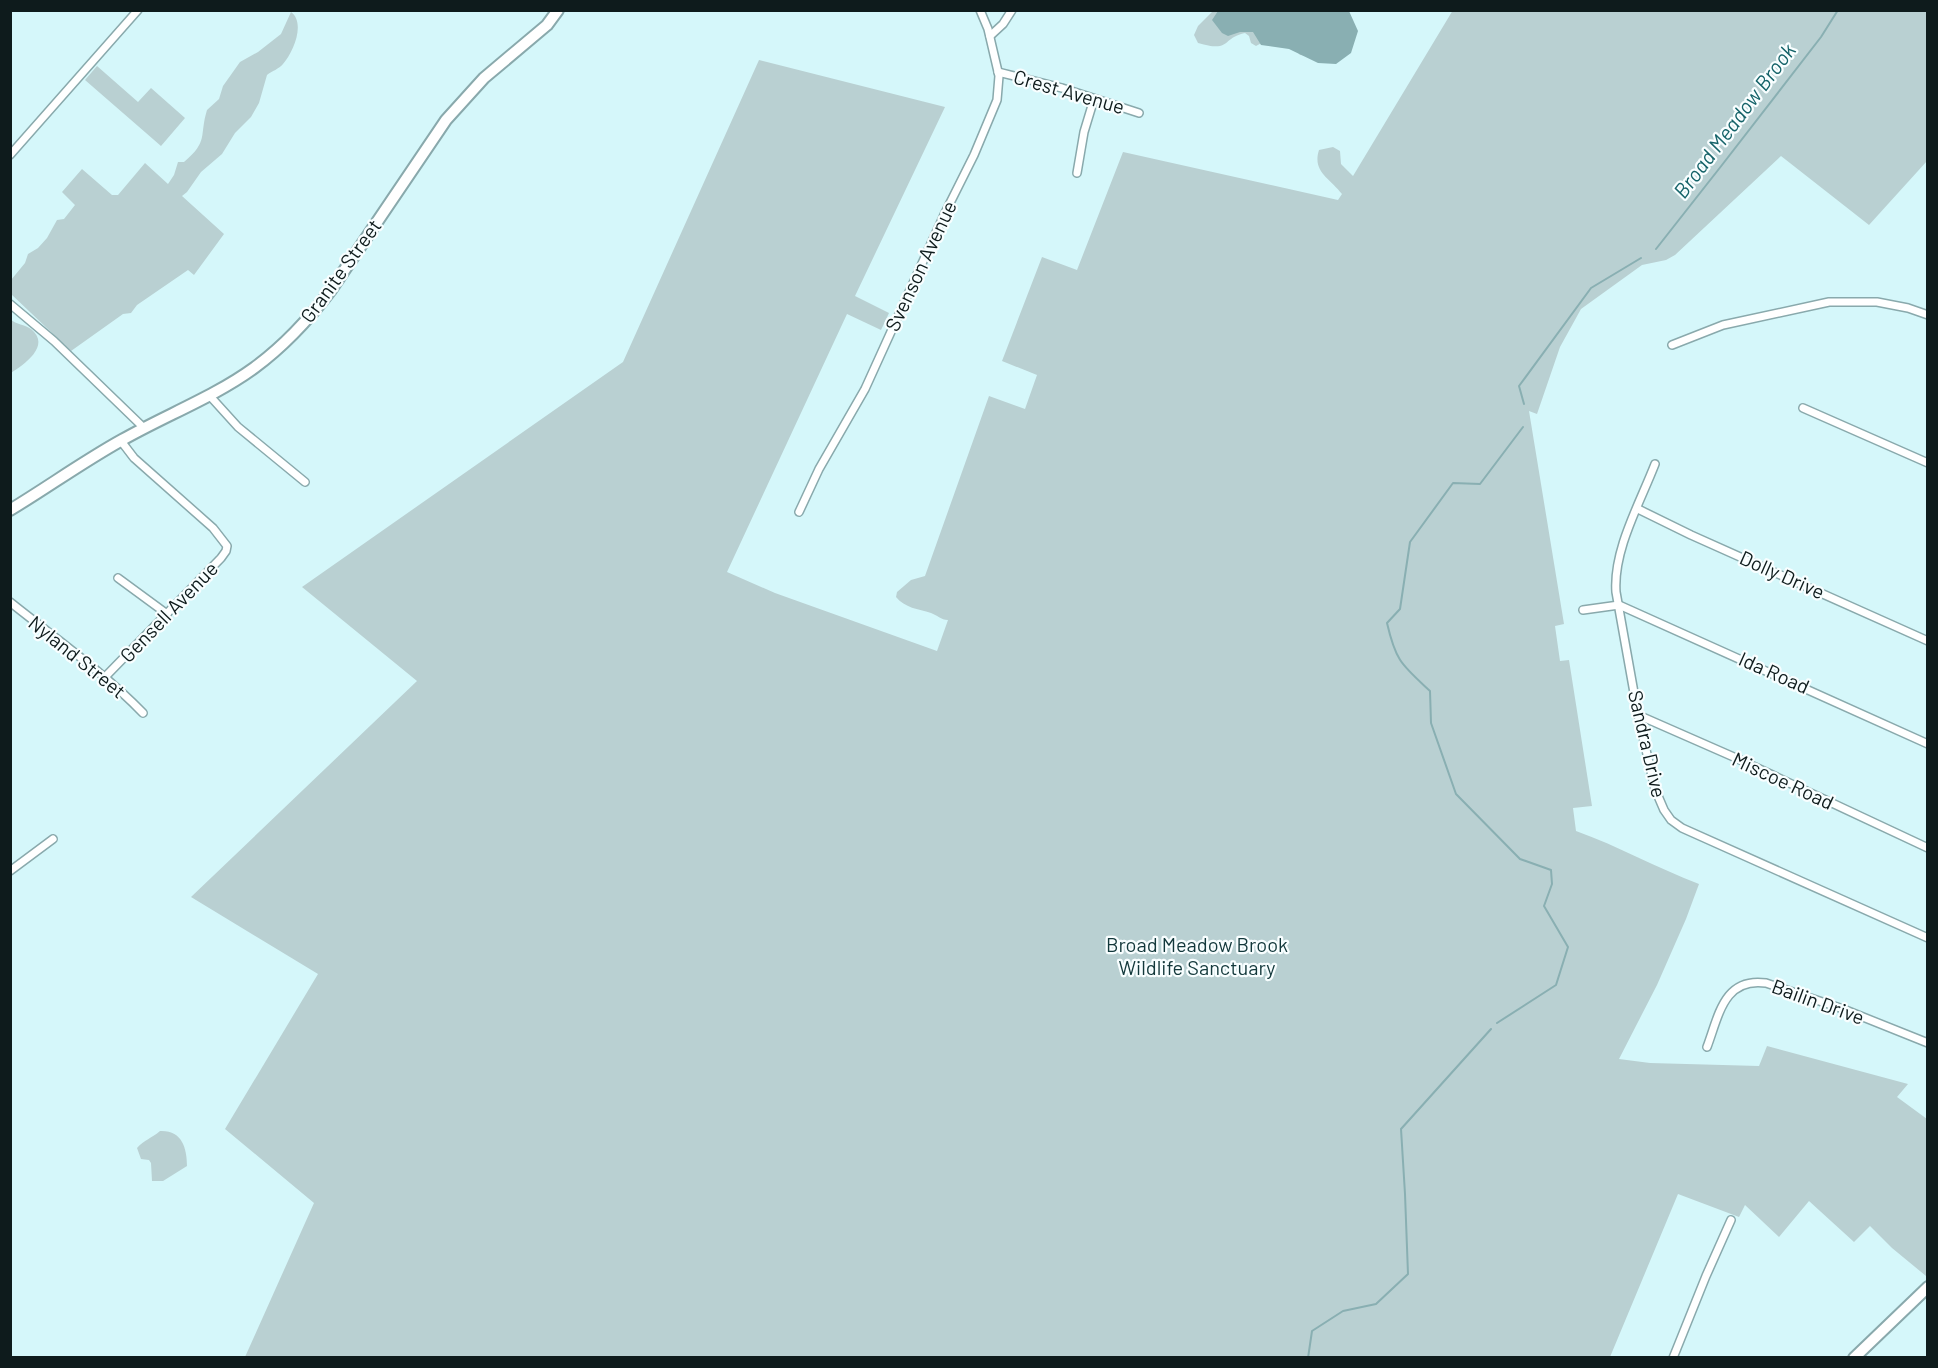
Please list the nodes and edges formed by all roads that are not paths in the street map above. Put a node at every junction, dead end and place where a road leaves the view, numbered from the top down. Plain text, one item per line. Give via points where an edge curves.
1 (138, 10) edge
2 (558, 10) edge
3 (980, 10) edge
4 (1012, 10) edge
5 (990, 36) junction
6 (998, 72) junction
7 (1094, 99) junction
8 (1139, 112) dead end
9 (10, 155) edge
10 (1077, 173) dead end
11 (10, 304) edge
12 (1928, 315) edge
13 (1672, 345) dead end
14 (209, 394) junction
15 (1803, 408) dead end
16 (144, 428) junction
17 (121, 441) junction
18 (1655, 464) dead end
19 (1928, 464) edge
20 (305, 482) dead end
21 (1638, 508) junction
22 (10, 510) edge
23 (799, 512) dead end
24 (117, 578) dead end
25 (10, 602) edge
26 (1619, 604) junction
27 (1583, 610) dead end
28 (167, 614) junction
29 (1928, 641) edge
30 (105, 678) junction
31 (143, 713) dead end
32 (1638, 715) junction
33 (1928, 744) edge
34 (53, 839) dead end
35 (1928, 848) edge
36 (10, 871) edge
37 (1928, 938) edge
38 (1928, 1043) edge
39 (1707, 1047) dead end
40 (1731, 1221) dead end
41 (1928, 1287) edge
42 (1673, 1358) edge
43 (1854, 1358) edge

1 - 9 street
2 - 14 street, Granite Street via 547,25 484,78 446,120 311,316 260,363
3 - 5 street, Svenson Avenue
4 - 5 street
5 - 6 street, Svenson Avenue
6 - 7 street, Crest Avenue
6 - 23 street, Svenson Avenue via 997,100 974,155 865,389
7 - 8 street, Crest Avenue
7 - 10 street
11 - 16 street
12 - 13 street via 1877,302 1829,302 1723,325
14 - 16 street, Granite Street
14 - 20 street via 238,427
15 - 19 street
16 - 17 street, Granite Street
17 - 22 street, Granite Street
17 - 28 street, Gensell Avenue via 225,543 226,551 221,558
18 - 21 street, Sandra Drive
21 - 26 street, Sandra Drive via 1615,574
21 - 29 street, Dolly Drive
24 - 28 street
25 - 30 street, Nyland Street
26 - 27 street
26 - 32 street, Sandra Drive
26 - 33 street, Ida Road
28 - 30 street, Gensell Avenue
30 - 31 street, Nyland Street
32 - 35 street, Miscoe Road
32 - 37 street, Sandra Drive via 1659,803 1676,824
34 - 36 street
38 - 39 street, Bailin Drive via 1757,981 1728,995
40 - 42 street
41 - 43 street

